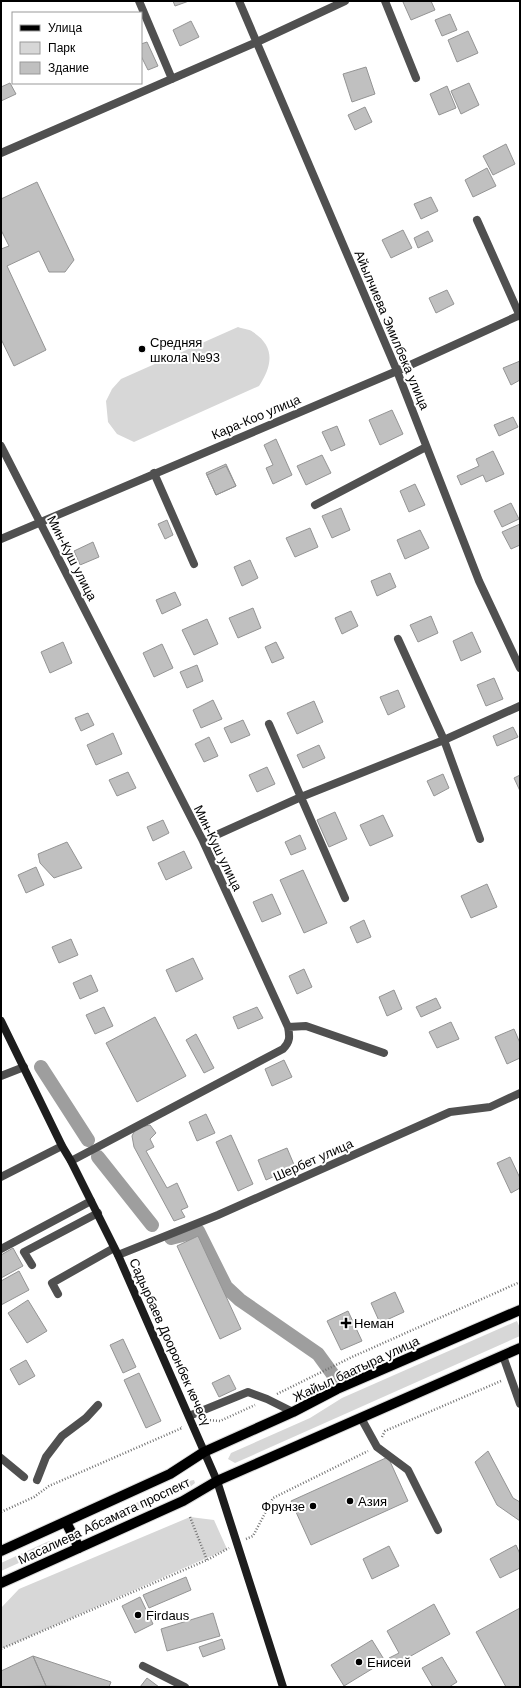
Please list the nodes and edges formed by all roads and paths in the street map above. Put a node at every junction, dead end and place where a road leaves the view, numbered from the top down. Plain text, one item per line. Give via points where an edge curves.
1 (139, 1) edge
2 (240, 1) edge
3 (345, 1) edge
4 (385, 1) edge
5 (257, 42) junction
6 (416, 78) dead end
7 (172, 79) junction
8 (1, 153) edge
9 (477, 220) dead end
10 (520, 315) edge
11 (397, 371) junction
12 (1, 446) edge
13 (426, 447) junction
14 (154, 473) junction
15 (314, 505) dead end
16 (40, 522) junction
17 (1, 539) edge
18 (194, 564) dead end
19 (398, 639) dead end
20 (520, 668) edge
21 (520, 706) edge
22 (269, 724) dead end
23 (444, 740) junction
24 (300, 798) junction
25 (480, 839) dead end
26 (203, 841) junction
27 (345, 898) dead end
28 (1, 1021) edge
29 (288, 1027) junction
30 (384, 1053) dead end
31 (24, 1067) junction
32 (1, 1076) edge
33 (520, 1093) edge
34 (62, 1146) junction
35 (71, 1161) junction
36 (1, 1178) edge
37 (91, 1201) junction
38 (98, 1213) junction
39 (1, 1249) edge
40 (116, 1252) junction
41 (32, 1265) dead end
42 (520, 1282) edge
43 (58, 1294) dead end
44 (520, 1310) edge
45 (520, 1348) edge
46 (502, 1356) junction
47 (267, 1399) junction
48 (520, 1404) edge
49 (98, 1405) dead end
50 (293, 1412) junction
51 (189, 1416) junction
52 (361, 1418) junction
53 (202, 1420) dead end
54 (182, 1428) dead end
55 (204, 1452) junction
56 (1, 1458) edge
57 (24, 1477) dead end
58 (37, 1480) dead end
59 (217, 1481) junction
60 (1, 1512) edge
61 (190, 1517) dead end
62 (66, 1522) junction
63 (438, 1530) dead end
64 (238, 1543) junction
65 (79, 1548) junction
66 (1, 1551) edge
67 (207, 1560) junction
68 (1, 1583) edge
69 (1, 1649) edge
70 (143, 1666) dead end
71 (185, 1687) edge
72 (283, 1687) edge

1 - 7 street
2 - 5 street, Айылчиева Эмилбека улица
3 - 5 street
4 - 6 street
5 - 7 street
5 - 11 street, Айылчиева Эмилбека улица
7 - 8 street
9 - 10 street
10 - 11 street, Кара-Коо улица
11 - 13 street, Айылчиева Эмилбека улица
11 - 14 street, Кара-Коо улица
12 - 16 street, Мин-Куш улица
13 - 15 street
13 - 20 street, Айылчиева Эмилбека улица via 479,581
14 - 16 street, Кара-Коо улица
14 - 18 street
16 - 17 street, Кара-Коо улица
16 - 26 street, Мин-Куш улица
19 - 23 street
21 - 23 street
22 - 24 street
23 - 24 street
23 - 25 street
24 - 26 street
24 - 27 street
26 - 29 street, Мин-Куш улица
28 - 31 main road, Садырбаев Дооронбек көчөсү
29 - 30 street via 306,1026
29 - 35 street via 290,1036 288,1044 283,1049
31 - 32 street
31 - 34 main road, Садырбаев Дооронбек көчөсү
33 - 40 street, Шербет улица via 490,1107 450,1112 218,1215
34 - 35 main road, Садырбаев Дооронбек көчөсү
34 - 36 street
35 - 37 main road, Садырбаев Дооронбек көчөсү
37 - 38 main road, Садырбаев Дооронбек көчөсү
37 - 39 street
38 - 40 main road, Садырбаев Дооронбек көчөсү
38 - 41 street via 24,1252
40 - 43 street, Шербет улица via 52,1283
40 - 51 main road, Садырбаев Дооронбек көчөсү
42 - 47 path via 352,1357
44 - 50 main road, Жайыл баатыра улица via 337,1389
45 - 46 main road
46 - 48 street
46 - 52 main road
47 - 50 street
47 - 51 street via 248,1392
47 - 53 path via 220,1421
49 - 58 street via 86,1418 62,1436 46,1457
50 - 55 main road, Жайыл баатыра улица
51 - 55 main road, Садырбаев Дооронбек көчөсү
52 - 59 main road
52 - 63 street via 377,1447 408,1470
54 - 60 path via 49,1486 34,1498
55 - 59 main road, Садырбаев Дооронбек көчөсү
55 - 62 main road, Масалиева Абсамата проспект via 170,1474
56 - 57 street
59 - 64 main road, Садырбаев Дооронбек көчөсү
59 - 65 main road, Масалиева Абсамата проспект via 183,1502
61 - 67 path
62 - 65 main road
62 - 66 main road, Масалиева Абсамата проспект
64 - 67 path
64 - 72 main road, Садырбаев Дооронбек көчөсү
65 - 68 main road, Масалиева Абсамата проспект
67 - 69 path
70 - 71 street

